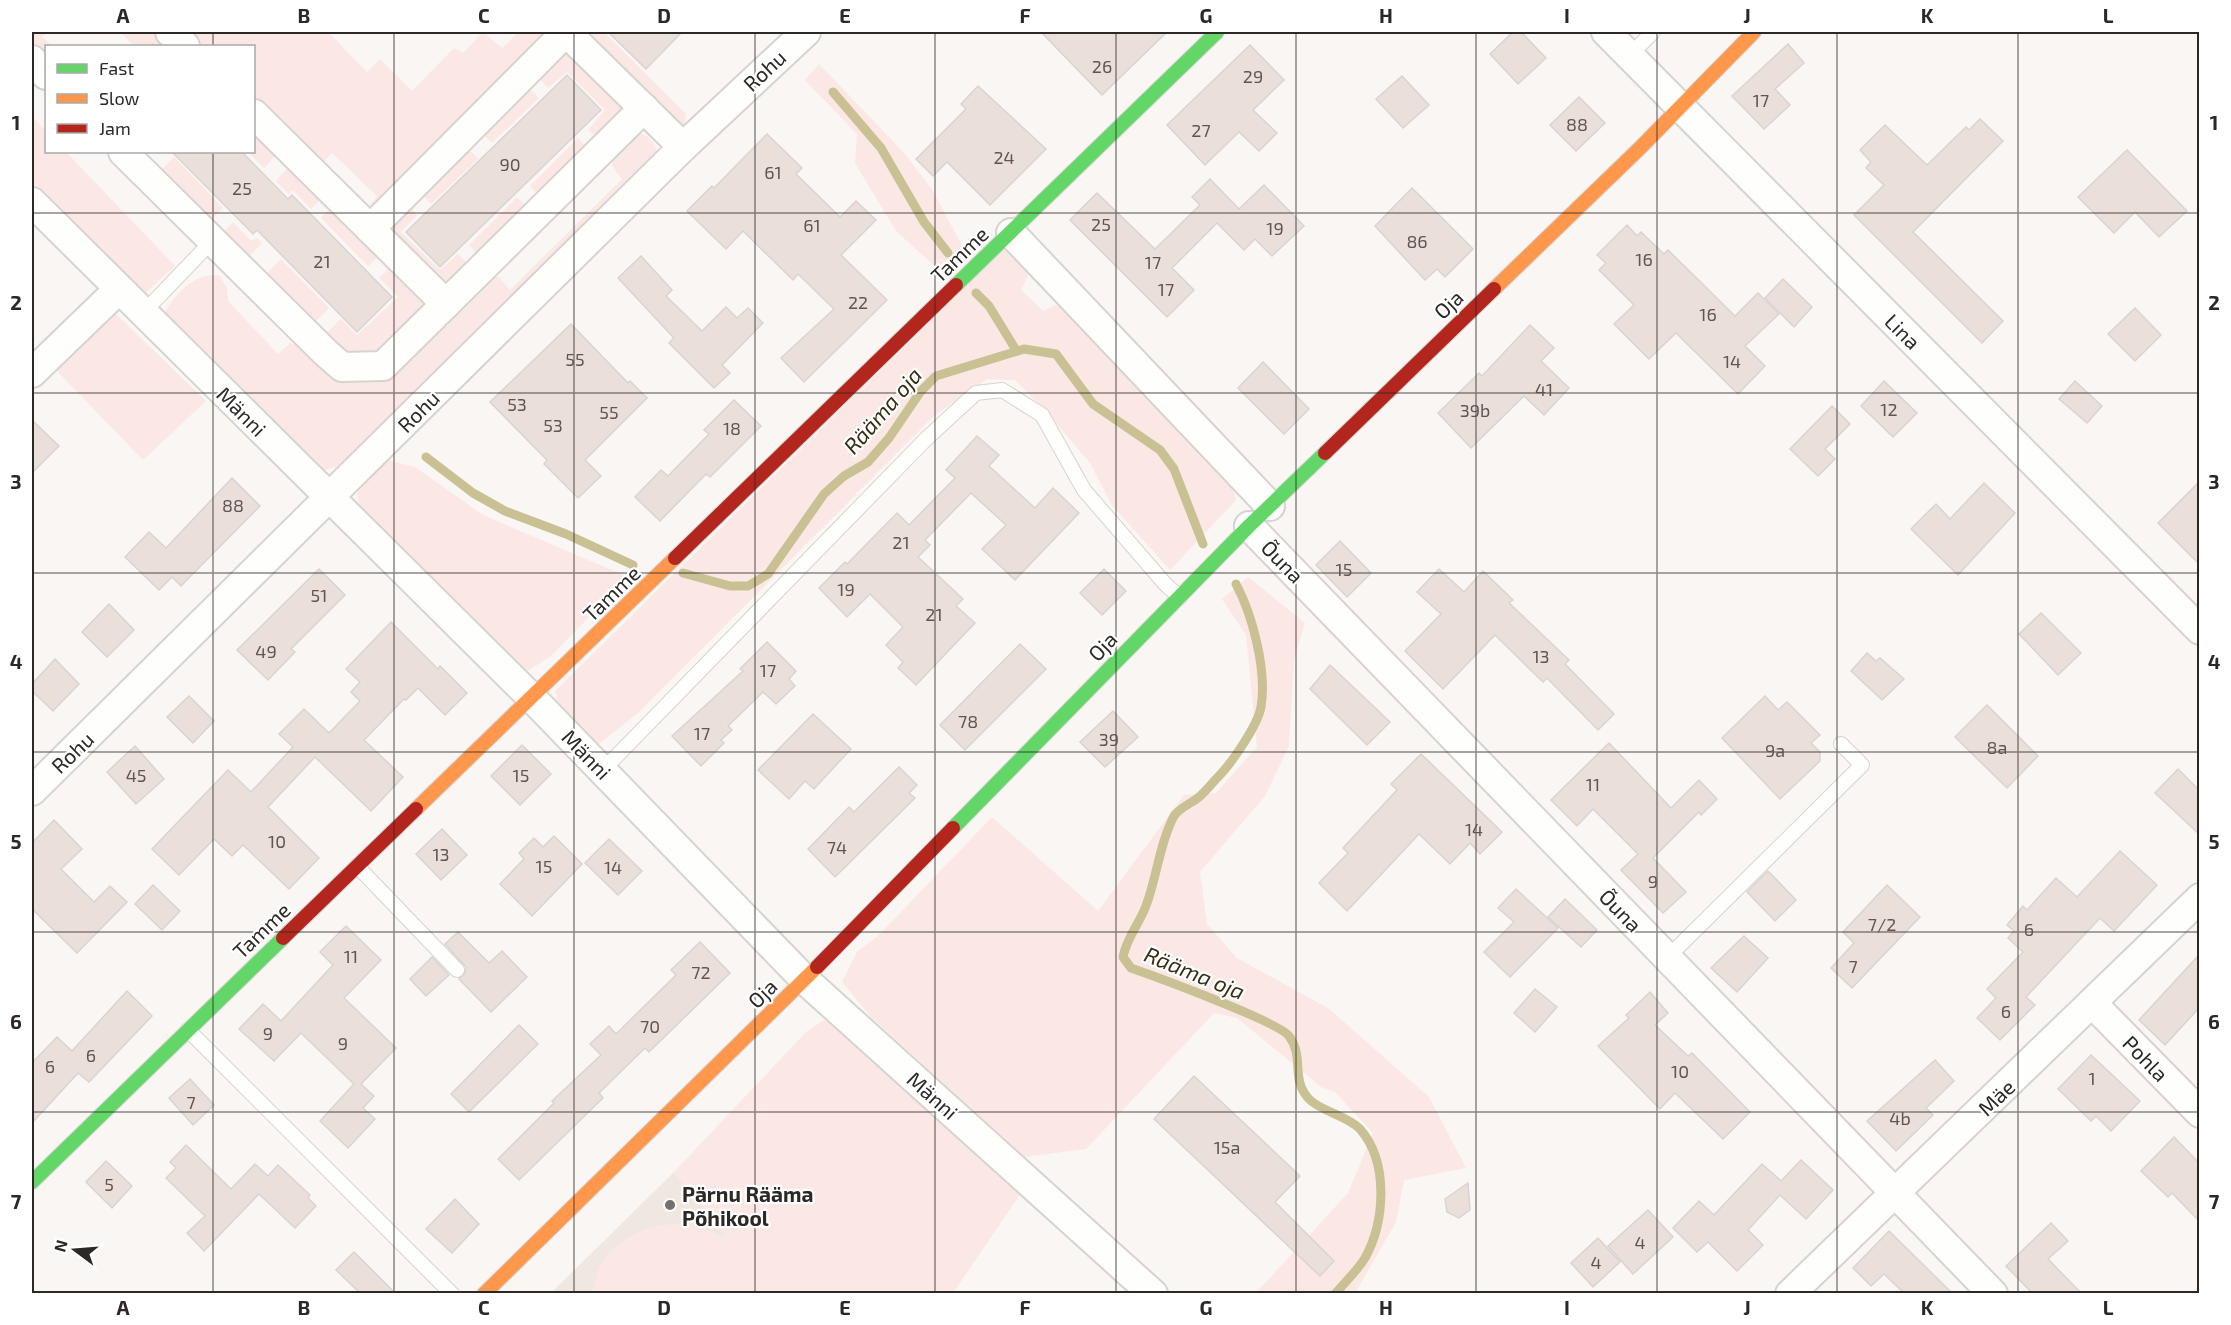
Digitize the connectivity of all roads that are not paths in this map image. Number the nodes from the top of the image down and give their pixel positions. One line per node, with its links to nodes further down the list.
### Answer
1 (170, 32): 8 (street)
2 (566, 32): 13 (street); 18 (street)
3 (806, 32): 15 (street, Rohu)
4 (1217, 32): 19 (street, Tamme)
5 (1606, 32): 9 (street, Lina)
6 (1653, 32): 9 (lane)
7 (1754, 32): 12 (street, Oja)
8 (184, 45)
9 (1630, 55): 12 (street, Lina)
10 (32, 60): 11 (street)
11 (45, 74)
12 (1681, 106): 26 (street, Oja); 29 (street, Lina)
13 (644, 108): 15 (street); 22 (street)
14 (255, 115): 18 (street)
15 (683, 147): 25 (street, Rohu)
16 (124, 153): 20 (street)
17 (32, 202): 21 (street, Männi)
18 (370, 229): 22 (street)
19 (1011, 233): 26 (street, Õuna); 30 (street, Tamme)
20 (213, 240): 22 (street); 23 (lane)
21 (118, 289): 23 (street, Männi); 24 (street)
22 (446, 304)
23 (143, 313): 25 (street, Männi)
24 (32, 373)
25 (330, 498): 30 (street, Männi); 33 (street, Rohu)
26 (1270, 506): 27 (street, Oja)
27 (1249, 526): 28 (street, Oja); 36 (street, Õuna)
28 (1180, 597): 32 (lane); 38 (street, Oja)
29 (2199, 630)
30 (532, 698): 32 (street, Männi); 34 (street, Tamme)
31 (1841, 744): 36 (lane)
32 (603, 770): 38 (street, Männi)
33 (32, 791)
34 (357, 866): 37 (lane); 40 (street, Tamme)
35 (2199, 898): 39 (street, Mäe)
36 (1668, 958): 43 (street, Õuna)
37 (457, 970)
38 (805, 980): 45 (street, Oja); 46 (street, Männi)
39 (2092, 1003): 41 (street, Pohla); 43 (street, Mäe)
40 (188, 1030): 42 (street, Tamme); 44 (lane)
41 (2199, 1113)
42 (32, 1182)
43 (1895, 1194): 47 (street, Mäe); 48 (street, Õuna)
44 (452, 1293)
45 (484, 1293)
46 (1154, 1293)
47 (1790, 1293)
48 (1993, 1293)

